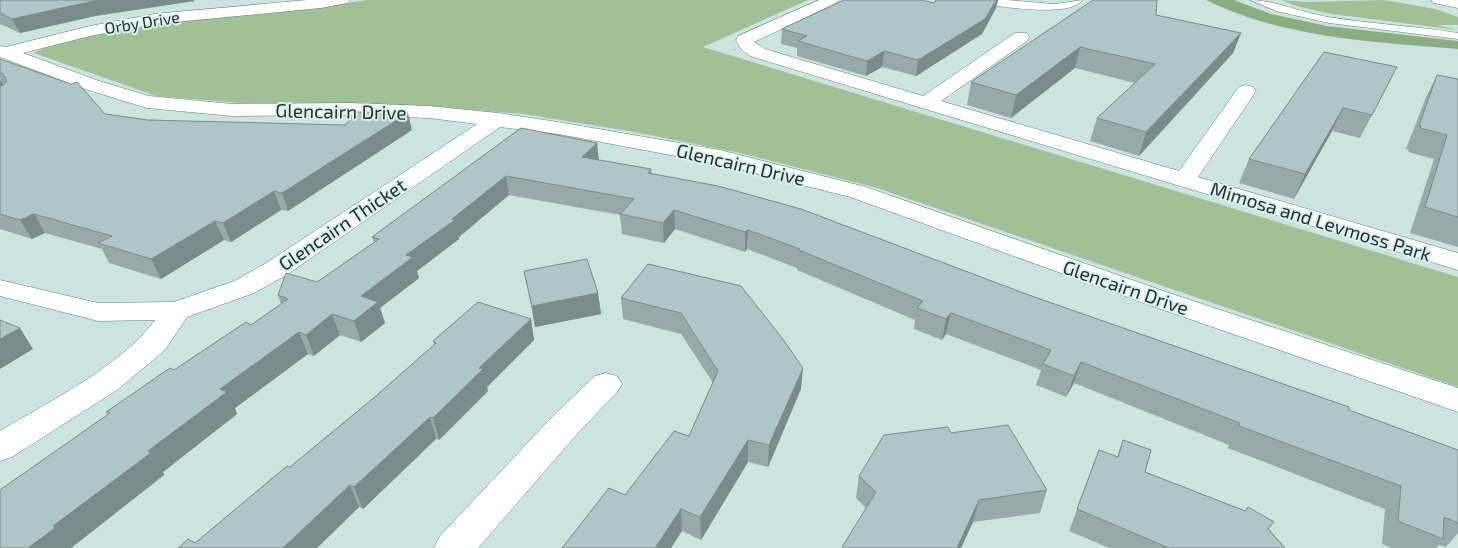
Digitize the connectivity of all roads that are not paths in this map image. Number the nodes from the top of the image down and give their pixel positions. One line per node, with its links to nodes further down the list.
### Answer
1 (342, 0): 11 (main road, Orby Drive)
2 (831, 0): 13 (main road, Mimosa and Levmoss Park)
3 (973, 0): 7 (lane)
4 (1078, 0): 7 (lane)
5 (1254, 0): 9 (lane)
6 (1439, 0): 8 (main road)
7 (1014, 2)
8 (1458, 3)
9 (1458, 36)
10 (1021, 37): 13 (main road)
11 (3, 52): 14 (main road, Glencairn Drive)
12 (1246, 91): 15 (main road, Mimosa and Levmoss Park)
13 (925, 103): 15 (main road, Mimosa and Levmoss Park)
14 (498, 119): 18 (main road, Glencairn Thicket); 20 (main road, Glencairn Drive)
15 (1184, 180): 16 (main road, Mimosa and Levmoss Park)
16 (1458, 262)
17 (0, 288): 18 (main road, Glencairn Thicket)
18 (177, 311): 21 (main road)
19 (606, 384): 22 (main road)
20 (1458, 400)
21 (0, 448)
22 (454, 548)

